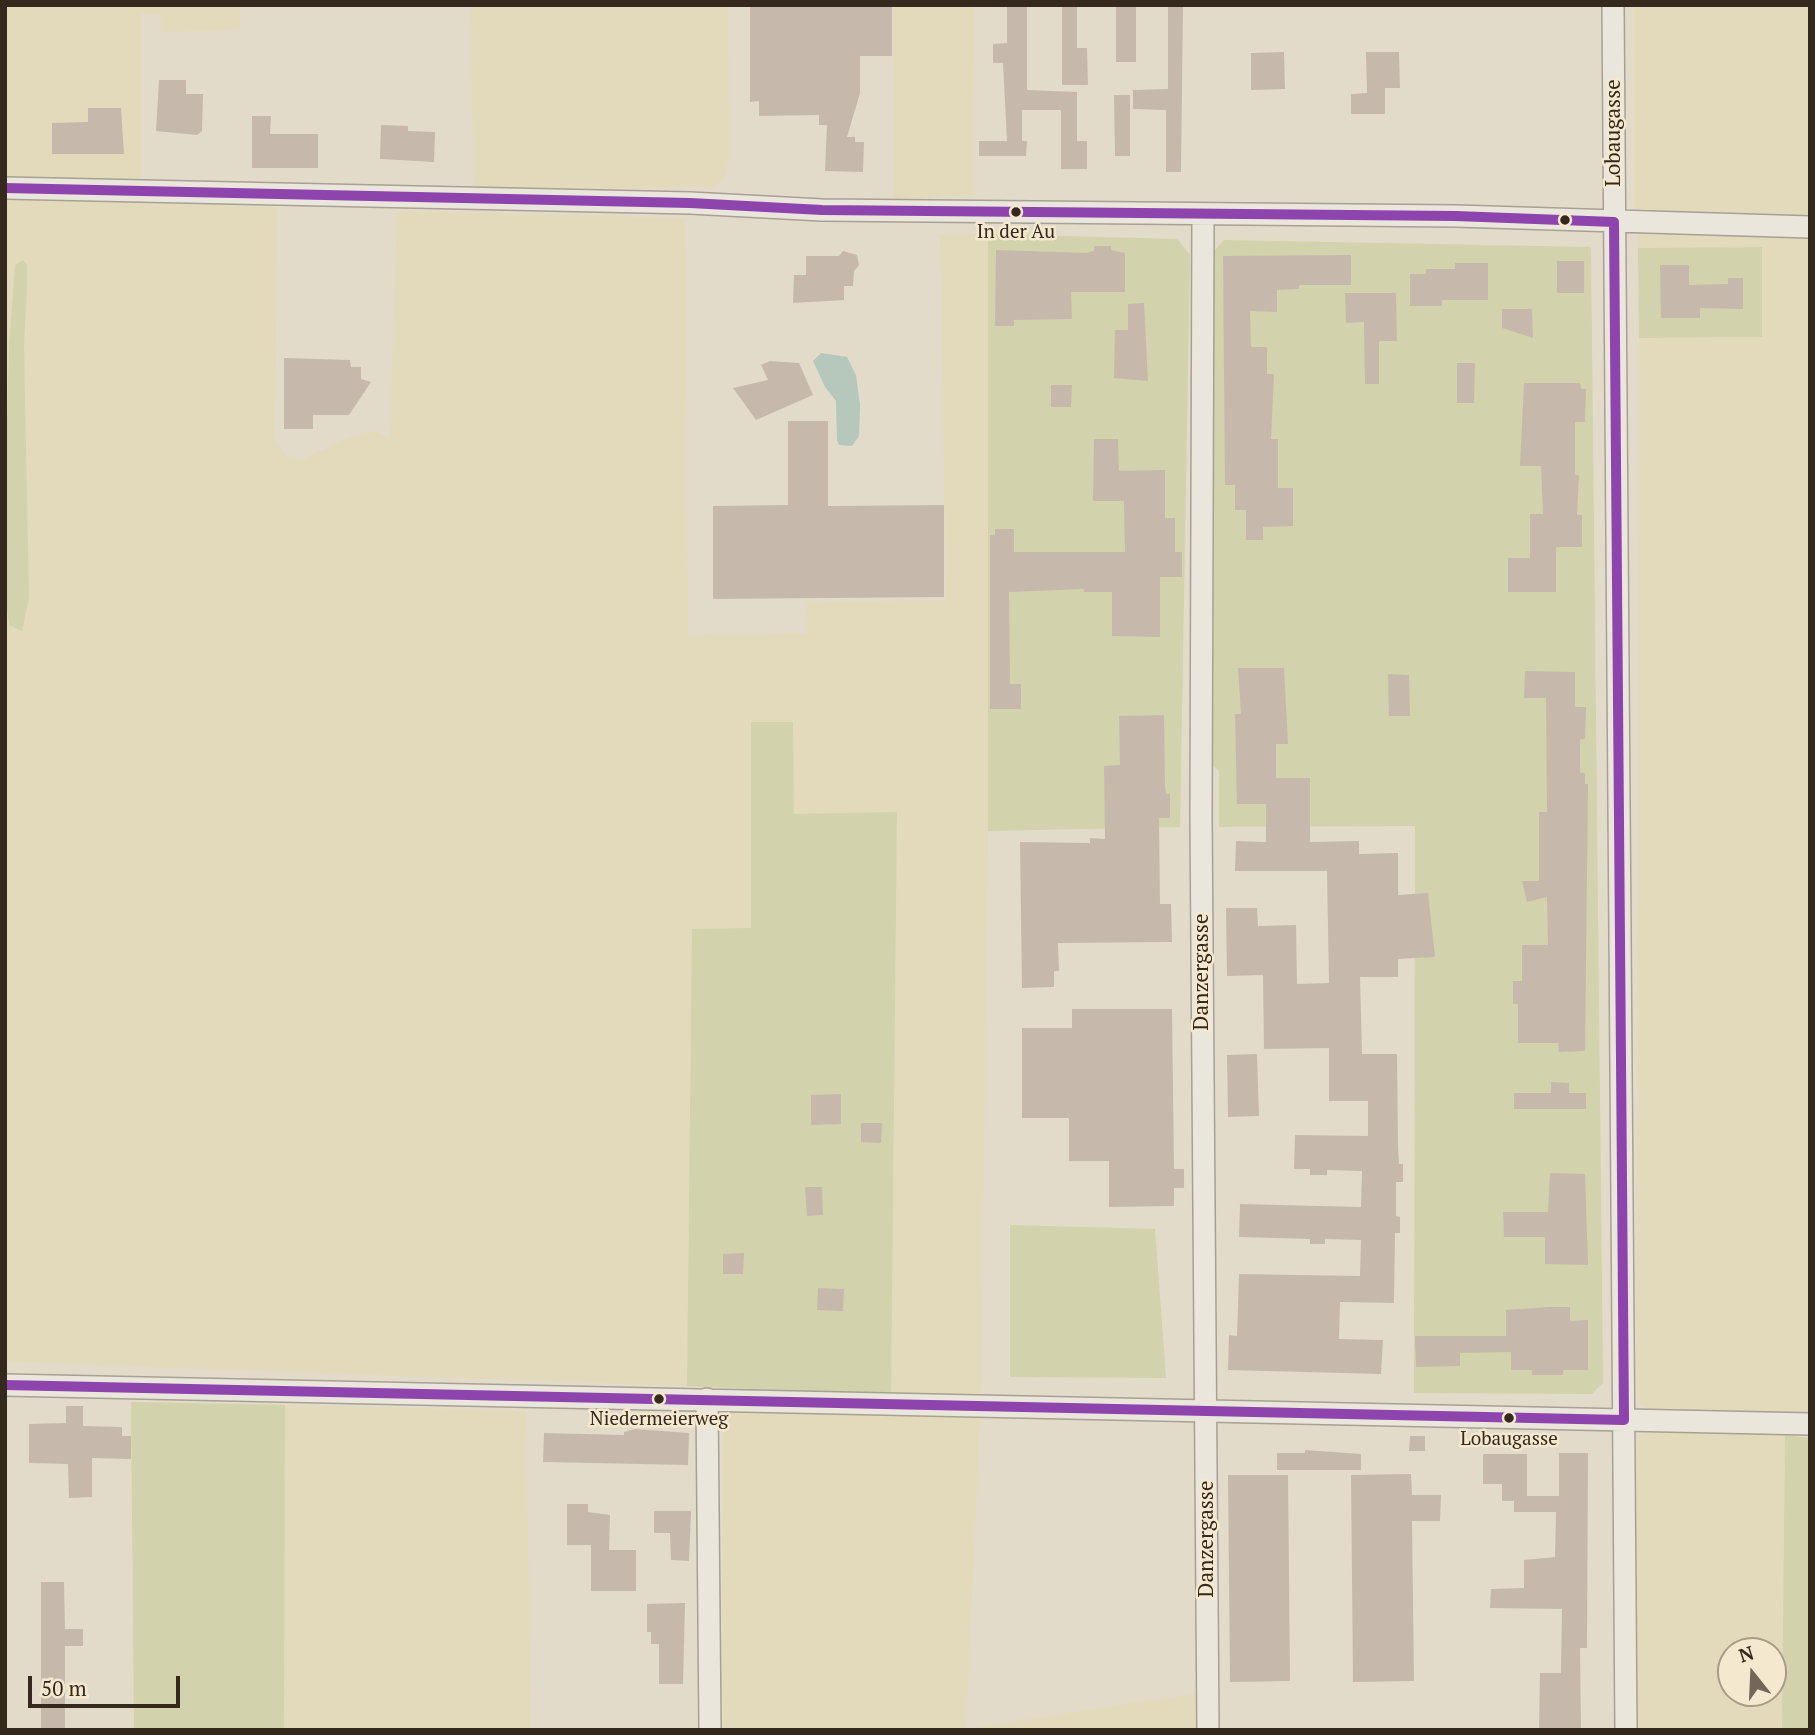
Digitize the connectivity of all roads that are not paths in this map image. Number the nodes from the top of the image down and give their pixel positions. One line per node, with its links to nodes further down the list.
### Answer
1 (1613, 5): 4 (street, Lobaugasse)
2 (5, 188): 3 (street)
3 (1203, 214): 4 (street); 8 (street, Danzergasse)
4 (1614, 222): 5 (street); 9 (street, Lobaugasse)
5 (1810, 227)
6 (5, 1385): 7 (street)
7 (707, 1399): 8 (street); 11 (street)
8 (1206, 1411): 9 (street); 12 (street, Danzergasse)
9 (1624, 1420): 10 (street); 13 (street, Lobaugasse)
10 (1810, 1424)
11 (710, 1730)
12 (1208, 1730)
13 (1626, 1730)

